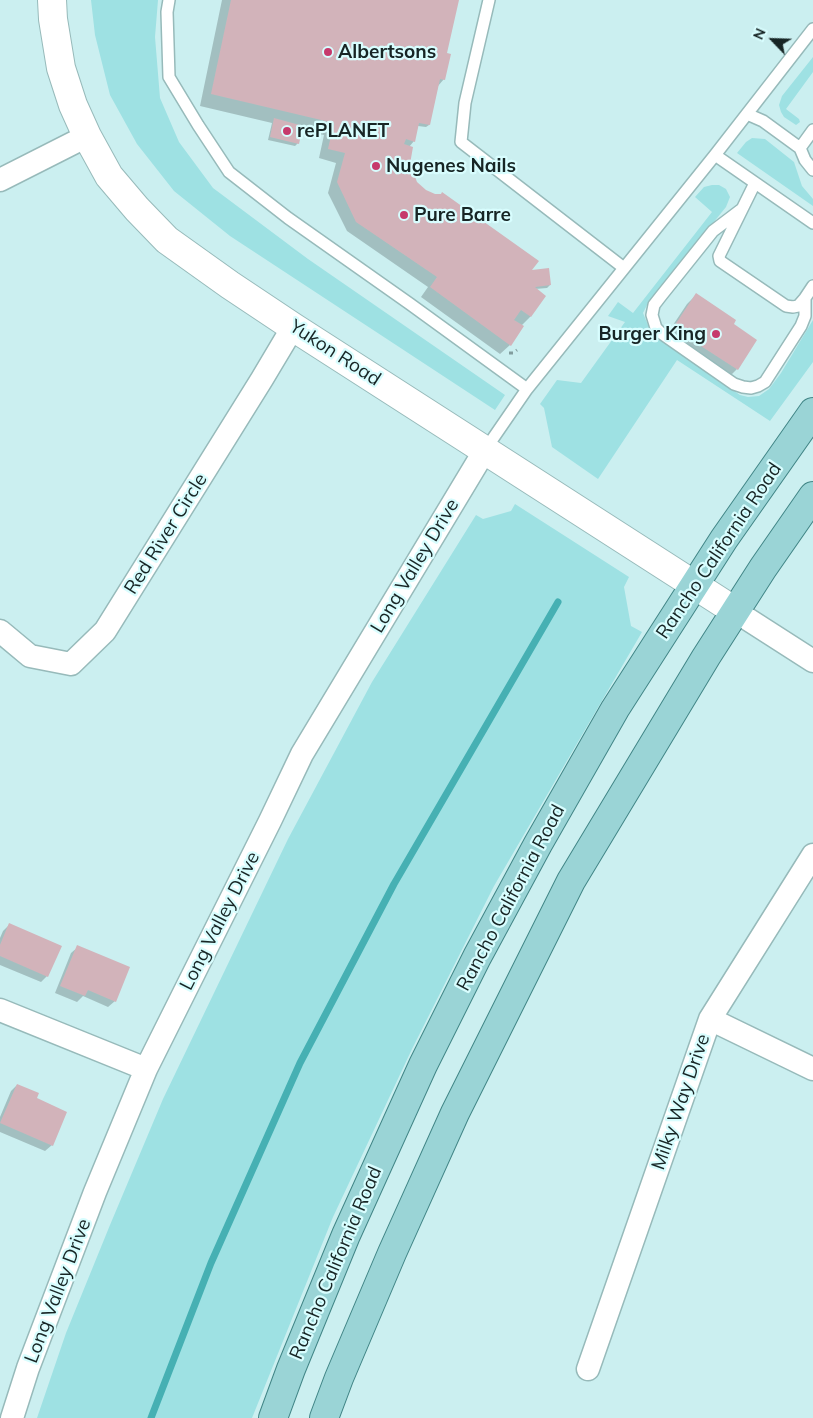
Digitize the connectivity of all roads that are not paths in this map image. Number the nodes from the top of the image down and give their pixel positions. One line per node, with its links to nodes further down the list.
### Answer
1 (52, 0): 7 (street, Yukon Road)
2 (169, 0): 19 (lane)
3 (489, 0): 15 (lane)
4 (813, 29): 5 (lane)
5 (747, 114): 8 (lane); 9 (lane)
6 (813, 130): 8 (lane)
7 (86, 136): 11 (street); 18 (street, Yukon Road)
8 (800, 148): 10 (lane)
9 (715, 155): 12 (lane); 15 (lane)
10 (813, 170)
11 (0, 180)
12 (755, 183): 13 (lane); 14 (lane)
13 (742, 209): 17 (lane); 17 (lane)
14 (813, 223)
15 (624, 268): 19 (lane)
16 (813, 286): 17 (lane)
17 (806, 298)
18 (293, 326): 21 (street, Yukon Road); 25 (street, Red River Circle)
19 (527, 389): 21 (lane)
20 (813, 412): 23 (main road, Rancho California Road)
21 (485, 450): 23 (street, Yukon Road); 30 (street, Long Valley Drive)
22 (813, 496): 24 (main road)
23 (694, 585): 24 (street, Yukon Road); 34 (main road, Rancho California Road)
24 (735, 611): 26 (street); 35 (main road)
25 (0, 631)
26 (813, 662)
27 (813, 855): 29 (street, Milky Way Drive)
28 (0, 1010): 30 (street)
29 (710, 1019): 31 (street); 32 (street, Milky Way Drive)
30 (146, 1069): 33 (street, Long Valley Drive)
31 (813, 1069)
32 (588, 1369)
33 (12, 1418)
34 (273, 1418)
35 (324, 1418)

